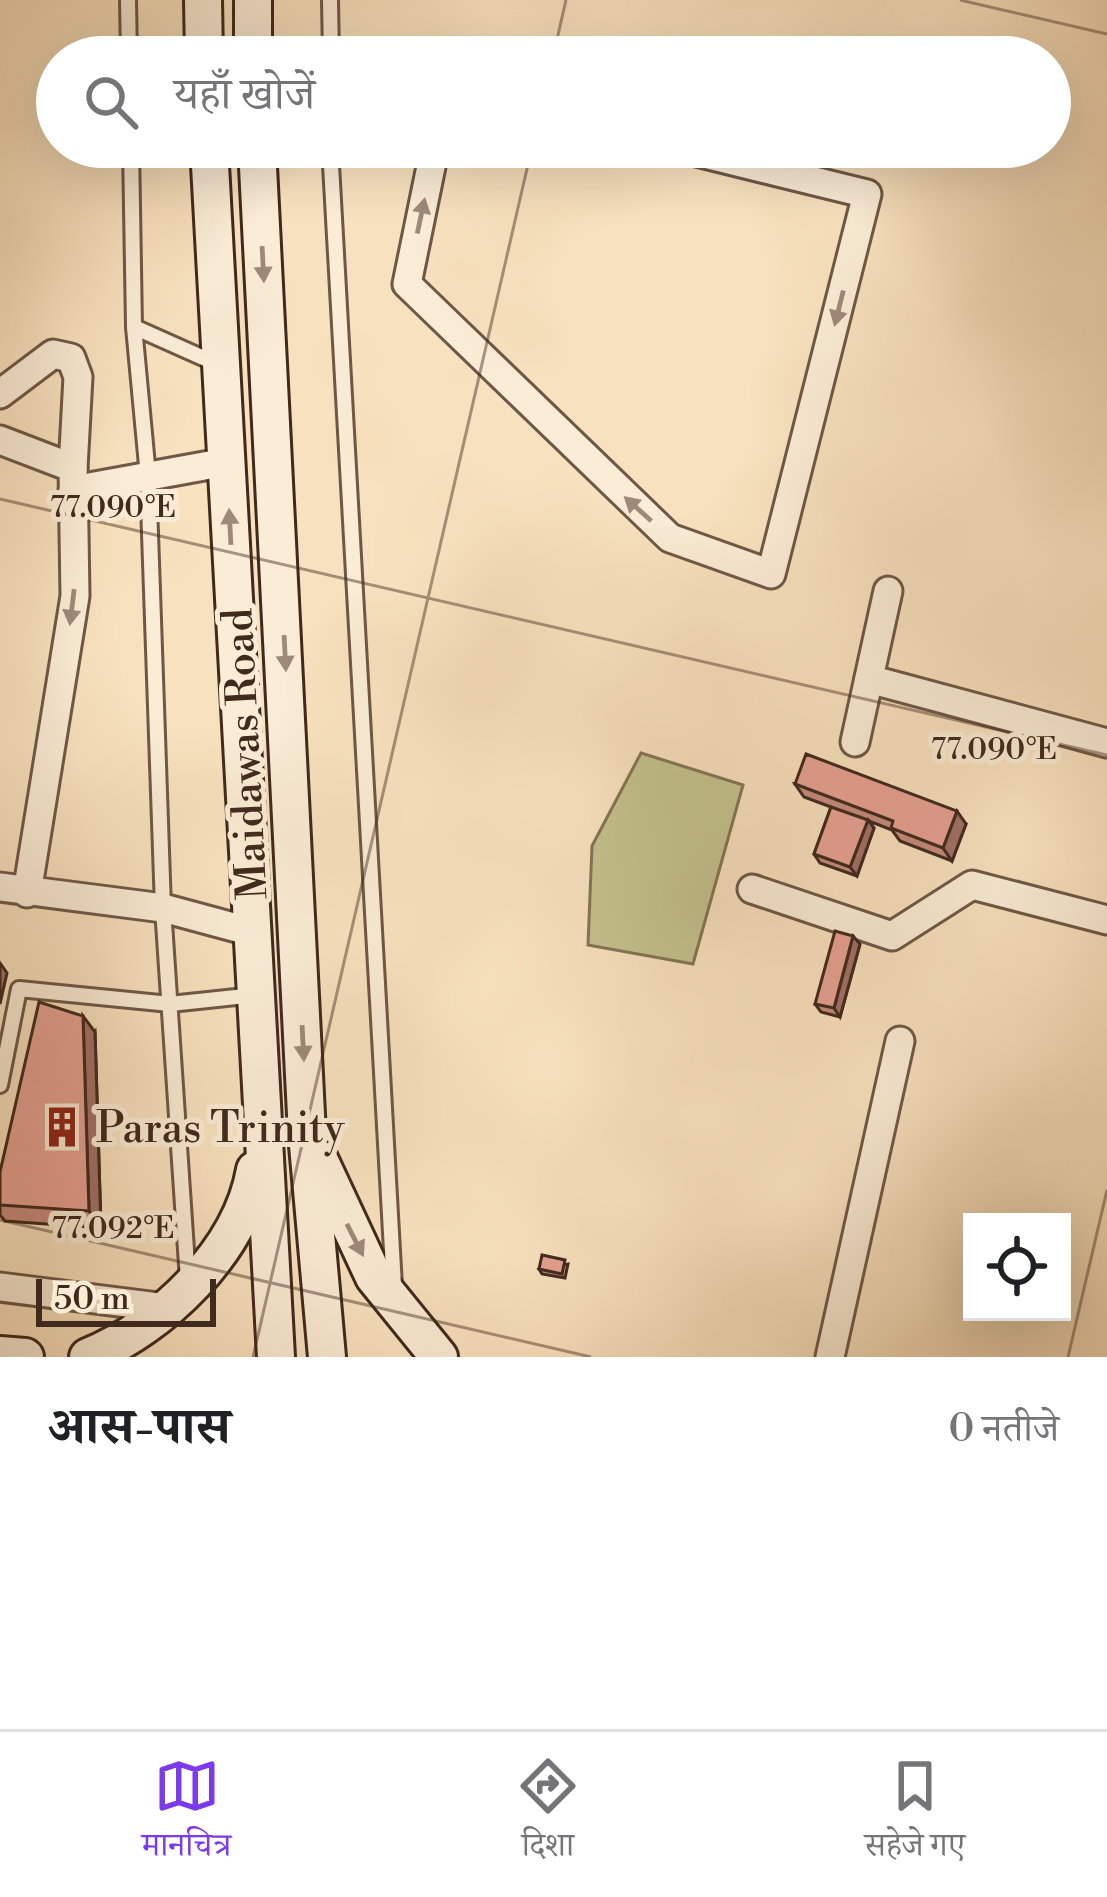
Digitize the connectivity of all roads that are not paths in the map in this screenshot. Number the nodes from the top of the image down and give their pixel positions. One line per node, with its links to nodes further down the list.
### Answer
1 (128, 0): 5 (lane)
2 (203, 0): 6 (street)
3 (253, 0): 7 (street)
4 (330, 0): 8 (lane)
5 (129, 36)
6 (204, 36)
7 (253, 36)
8 (331, 36)
9 (131, 168): 15 (lane)
10 (210, 168): 16 (street, Maidawas Road)
11 (258, 168): 36 (street, Maidawas Road, one-way to 36)
12 (331, 168): 39 (lane)
13 (431, 168): 14 (street, one-way to 13)
14 (761, 168)
15 (134, 327): 16 (lane); 20 (lane)
16 (221, 366): 19 (street, Maidawas Road)
17 (0, 394): 21 (street)
18 (0, 440): 21 (street)
19 (226, 462): 20 (street); 30 (street, Maidawas Road, one-way to 19)
20 (148, 476): 21 (street); 28 (lane)
21 (73, 479): 27 (street, one-way to 27)
22 (888, 591): 23 (street)
23 (869, 679): 24 (street); 25 (street)
24 (855, 742)
25 (1107, 743)
26 (752, 889): 29 (street)
27 (14, 890): 28 (street)
28 (163, 908): 30 (street); 32 (lane)
29 (1107, 920)
30 (252, 932): 31 (street, Maidawas Road)
31 (255, 995): 32 (lane); 35 (street, Maidawas Road)
32 (170, 1004): 34 (lane); 38 (lane)
33 (900, 1041): 46 (street)
34 (0, 1085)
35 (262, 1130): 38 (street); 43 (street, Maidawas Road)
36 (308, 1133): 39 (street, one-way to 39); 44 (street, Maidawas Road)
37 (0, 1287): 38 (street)
38 (177, 1298): 42 (street)
39 (396, 1306): 45 (street)
40 (0, 1355): 41 (street)
41 (25, 1357)
42 (88, 1357)
43 (276, 1357)
44 (327, 1357)
45 (439, 1357)
46 (830, 1357)

